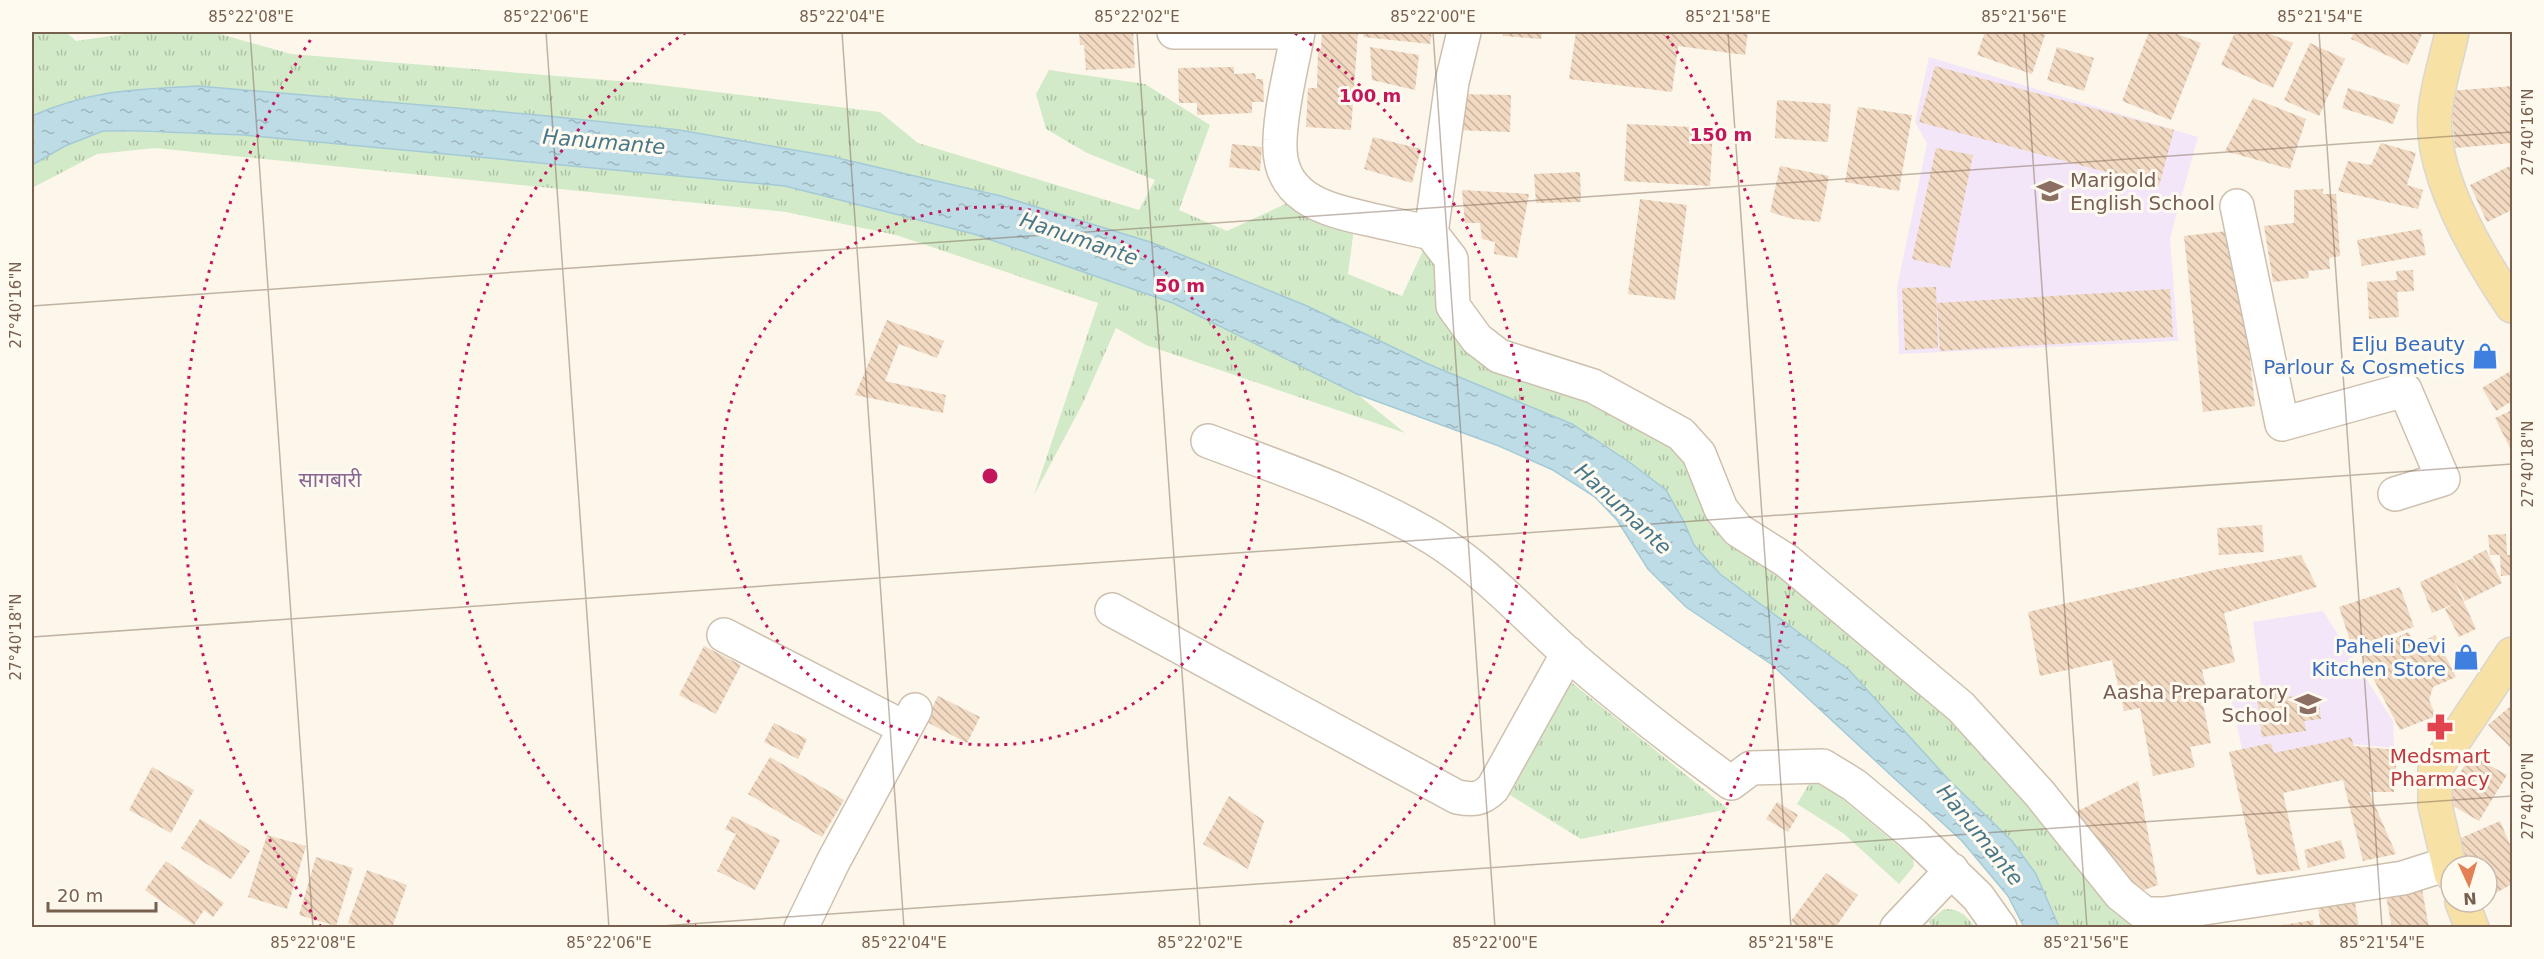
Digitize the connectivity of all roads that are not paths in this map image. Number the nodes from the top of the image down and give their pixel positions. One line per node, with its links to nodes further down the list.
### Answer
1 (1174, 32): 2 (street)
2 (1298, 32): 6 (street)
3 (1464, 32): 6 (street)
4 (2452, 32): 7 (main road)
5 (2237, 206): 9 (street)
6 (1431, 233): 16 (street)
7 (2512, 306)
8 (1209, 441): 12 (street)
9 (2395, 494)
10 (1112, 610): 12 (street)
11 (724, 635): 17 (street)
12 (1568, 653): 15 (street)
13 (2512, 654): 14 (main road)
14 (2446, 854)
15 (1952, 870): 18 (street); 19 (street)
16 (2439, 871)
17 (801, 927)
18 (1898, 927)
19 (2000, 927)

